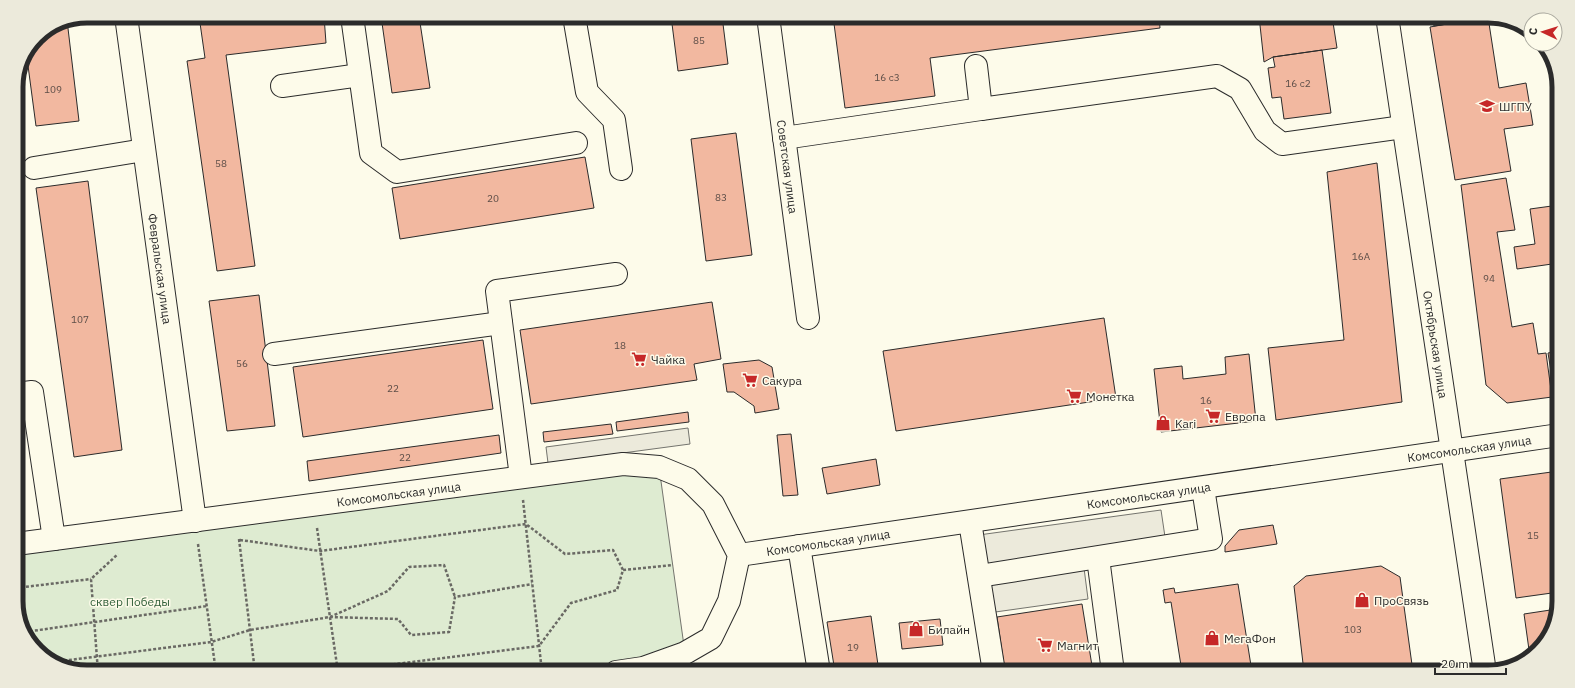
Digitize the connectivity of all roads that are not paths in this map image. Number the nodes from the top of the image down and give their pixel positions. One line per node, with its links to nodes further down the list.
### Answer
1 (127, 23): 13 (main road, Февральская улица)
2 (353, 23): 7 (main road)
3 (575, 23): 15 (main road)
4 (769, 23): 11 (main road, Советская улица)
5 (1388, 23): 10 (main road, Октябрьская улица)
6 (976, 66): 9 (main road)
7 (360, 74): 8 (main road); 12 (main road)
8 (282, 86)
9 (981, 109): 10 (main road); 11 (main road)
10 (1403, 127): 22 (main road, Октябрьская улица)
11 (784, 138): 17 (main road, Советская улица)
12 (576, 142)
13 (144, 150): 14 (main road); 25 (main road, Февральская улица)
14 (34, 168)
15 (621, 169)
16 (616, 274): 18 (main road)
17 (808, 318)
18 (501, 323): 19 (main road); 23 (main road)
19 (274, 354)
20 (23, 393): 27 (main road)
21 (1552, 436): 22 (main road, Комсомольская улица)
22 (1452, 452): 24 (main road, Комсомольская улица); 37 (main road, Октябрьская улица)
23 (521, 477): 25 (main road, Комсомольская улица); 30 (main road, Комсомольская улица)
24 (1203, 488): 26 (main road, Комсомольская улица); 31 (main road)
25 (195, 521): 27 (main road, Комсомольская улица)
26 (970, 522): 29 (main road, Комсомольская улица); 32 (main road)
27 (54, 539): 28 (main road, Комсомольская улица)
28 (23, 543)
29 (799, 546): 30 (main road, Комсомольская улица); 34 (main road)
30 (739, 555): 33 (main road)
31 (1098, 558): 32 (main road); 36 (main road)
32 (979, 576): 35 (main road)
33 (652, 665)
34 (818, 665)
35 (993, 665)
36 (1112, 665)
37 (1483, 665)

